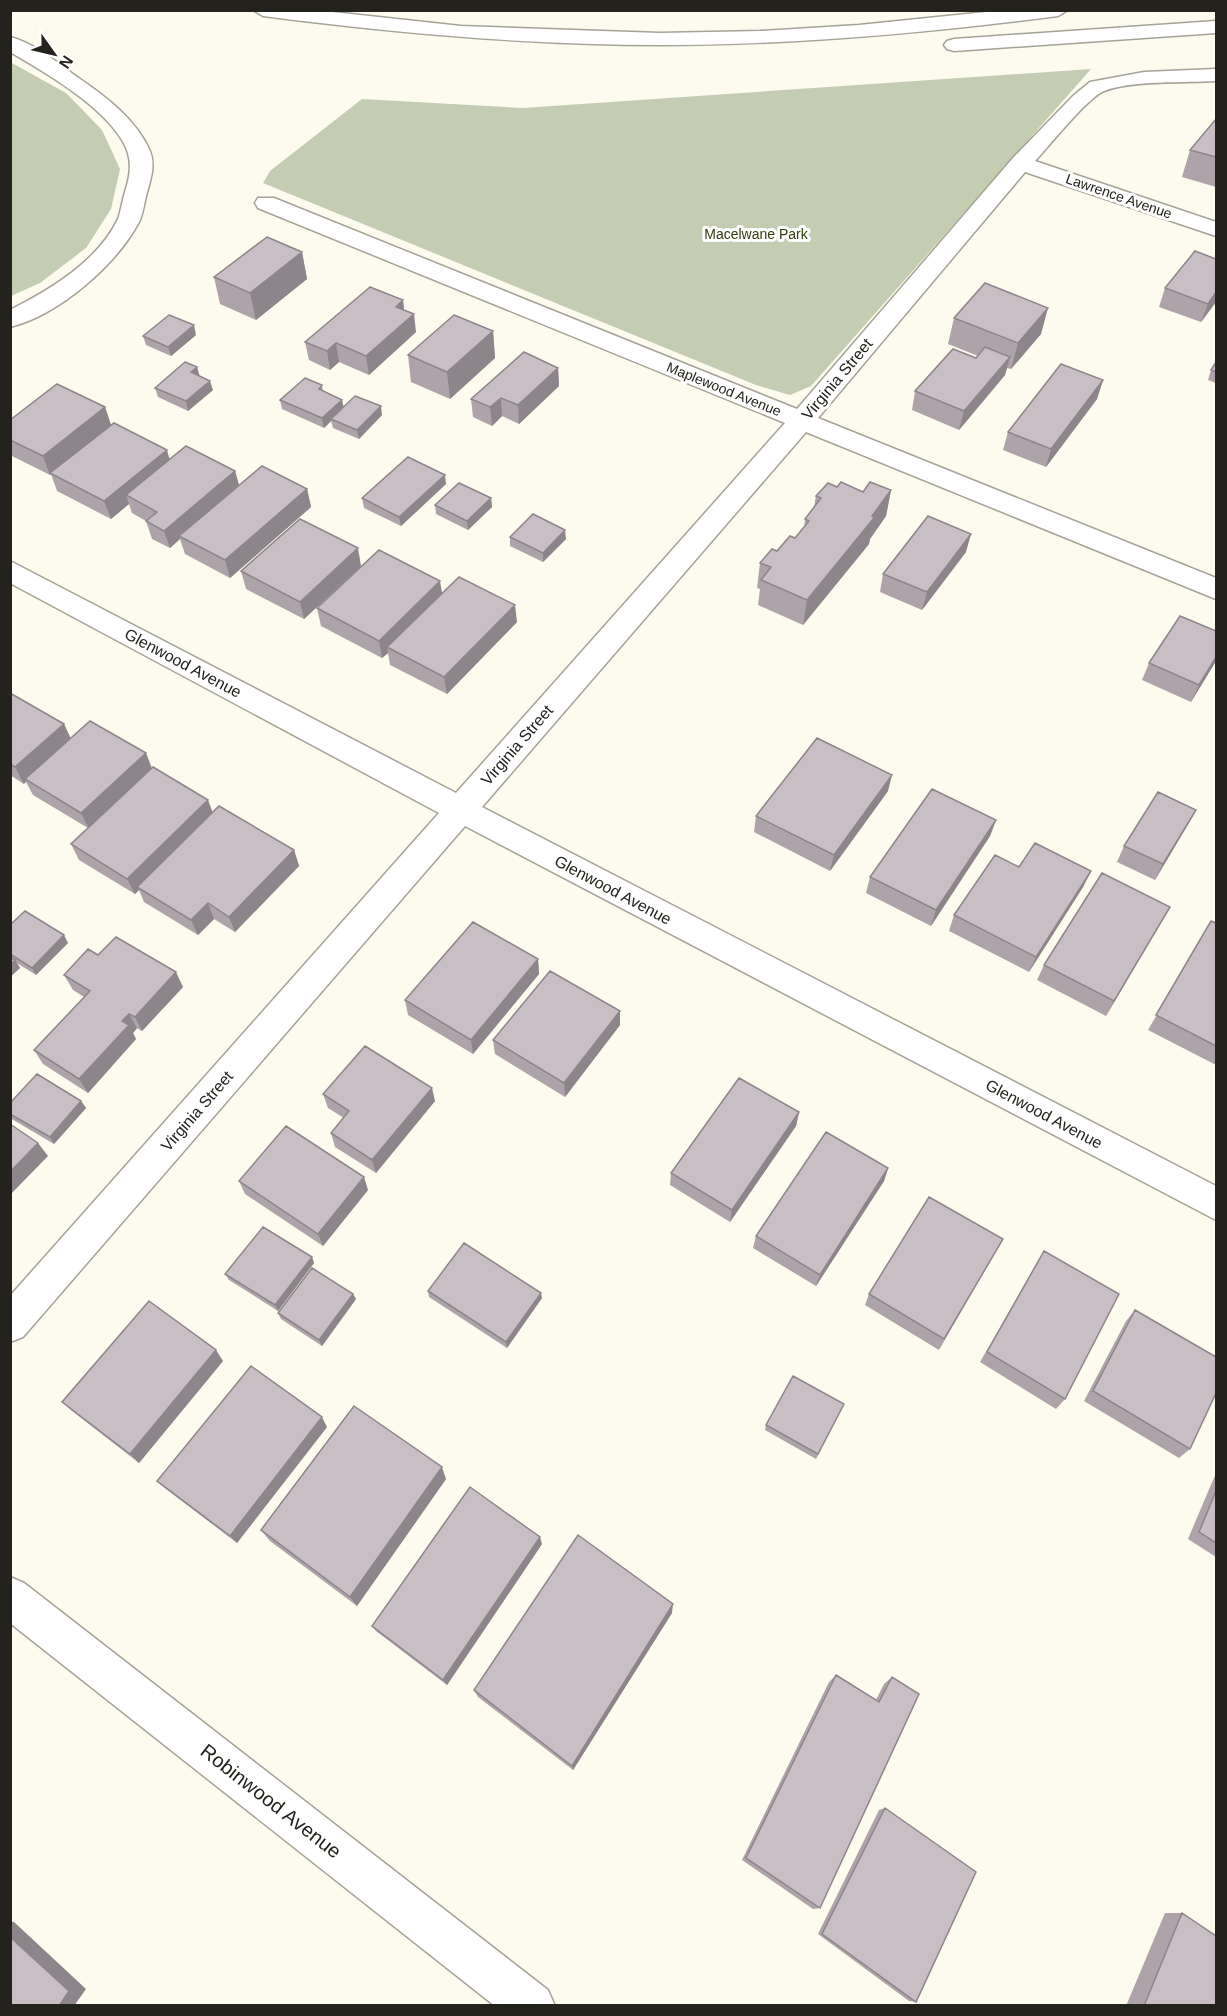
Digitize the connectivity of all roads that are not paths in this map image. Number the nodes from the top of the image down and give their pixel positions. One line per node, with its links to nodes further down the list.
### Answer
1 (263, 10): 4 (main road)
2 (1058, 10): 4 (main road)
3 (1216, 27): 6 (main road)
4 (461, 31): 7 (main road)
5 (10, 43): 12 (main road)
6 (940, 45)
7 (905, 48)
8 (1216, 75): 9 (main road, Virginia Street)
9 (1021, 163): 11 (main road, Lawrence Avenue); 13 (main road, Virginia Street)
10 (266, 203): 13 (main road, Maplewood Avenue)
11 (1216, 229)
12 (10, 320)
13 (801, 421): 15 (main road, Maplewood Avenue); 16 (main road, Virginia Street)
14 (10, 571): 16 (main road, Glenwood Avenue)
15 (1216, 589)
16 (461, 810): 17 (main road, Glenwood Avenue); 18 (main road, Virginia Street)
17 (1216, 1204)
18 (10, 1324)
19 (10, 1597): 20 (main road, Robinwood Avenue)
20 (532, 2006)

